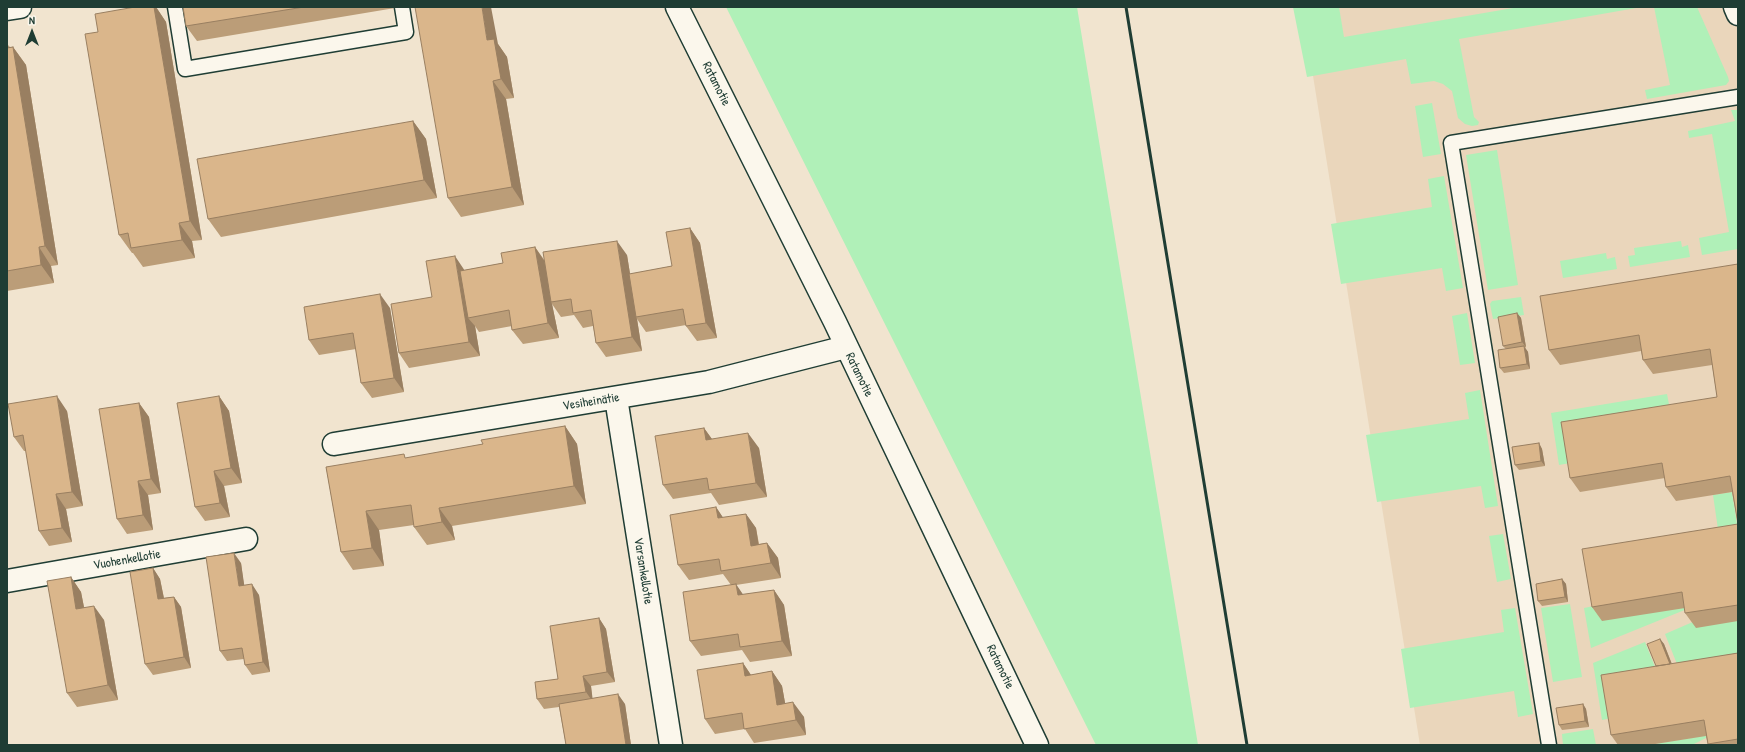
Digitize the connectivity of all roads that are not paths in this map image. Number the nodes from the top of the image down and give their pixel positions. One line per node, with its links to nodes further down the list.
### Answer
1 (20, 7): 6 (street)
2 (175, 7): 3 (lane)
3 (402, 7)
4 (677, 7): 9 (street, Ratamotie)
5 (1735, 7): 7 (street)
6 (7, 9)
7 (1738, 14)
8 (1738, 97): 16 (lane)
9 (846, 347): 10 (street, Vesiheinätie); 15 (street, Ratamotie)
10 (616, 398): 11 (street, Vesiheinätie); 14 (street, Varsankellotie)
11 (334, 444)
12 (246, 539): 13 (street, Vuohenkellotie)
13 (7, 581)
14 (671, 745)
15 (1037, 745)
16 (1549, 745)

